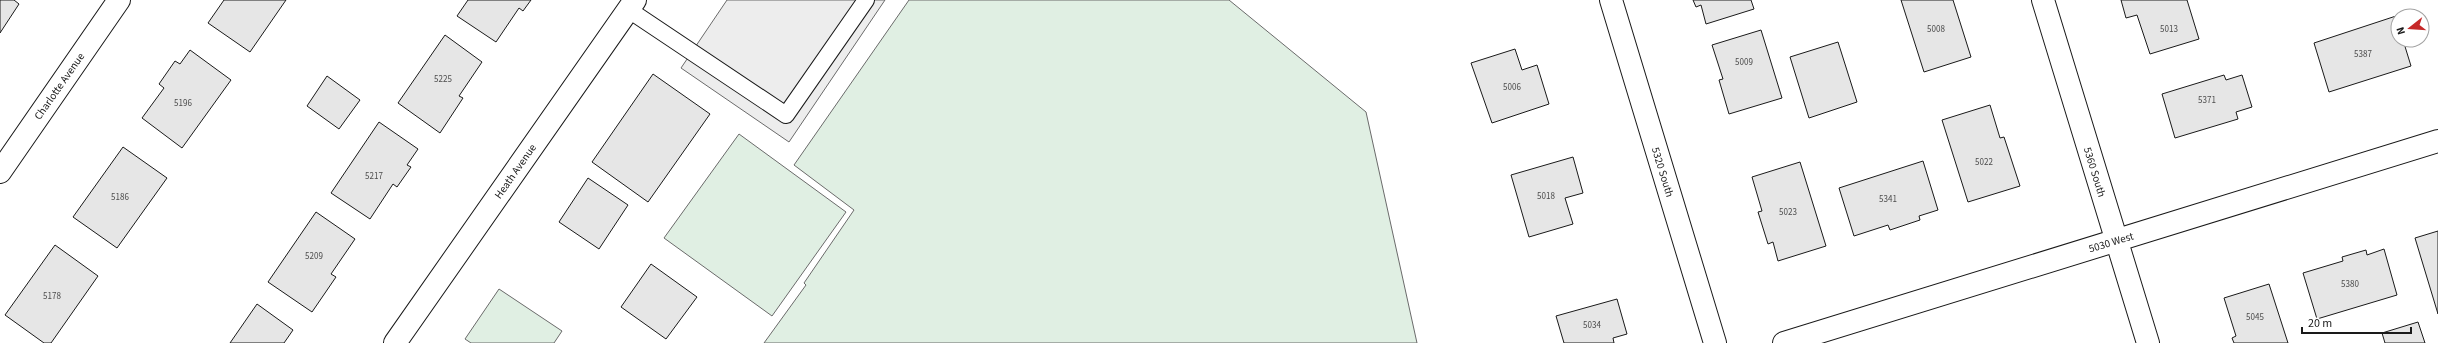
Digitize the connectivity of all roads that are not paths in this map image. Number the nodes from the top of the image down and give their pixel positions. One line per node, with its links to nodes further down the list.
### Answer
1 (119, 0): 7 (street, Charlotte Avenue)
2 (866, 0): 5 (lane)
3 (1611, 0): 10 (street, 5320 South)
4 (2043, 0): 8 (street, 5360 South)
5 (632, 5): 9 (street, Heath Avenue)
6 (2438, 141): 8 (street, 5030 West)
7 (0, 172)
8 (2116, 240): 11 (street, 5030 West); 12 (street, 5360 South)
9 (395, 343)
10 (1715, 343)
11 (1784, 343)
12 (2148, 343)

